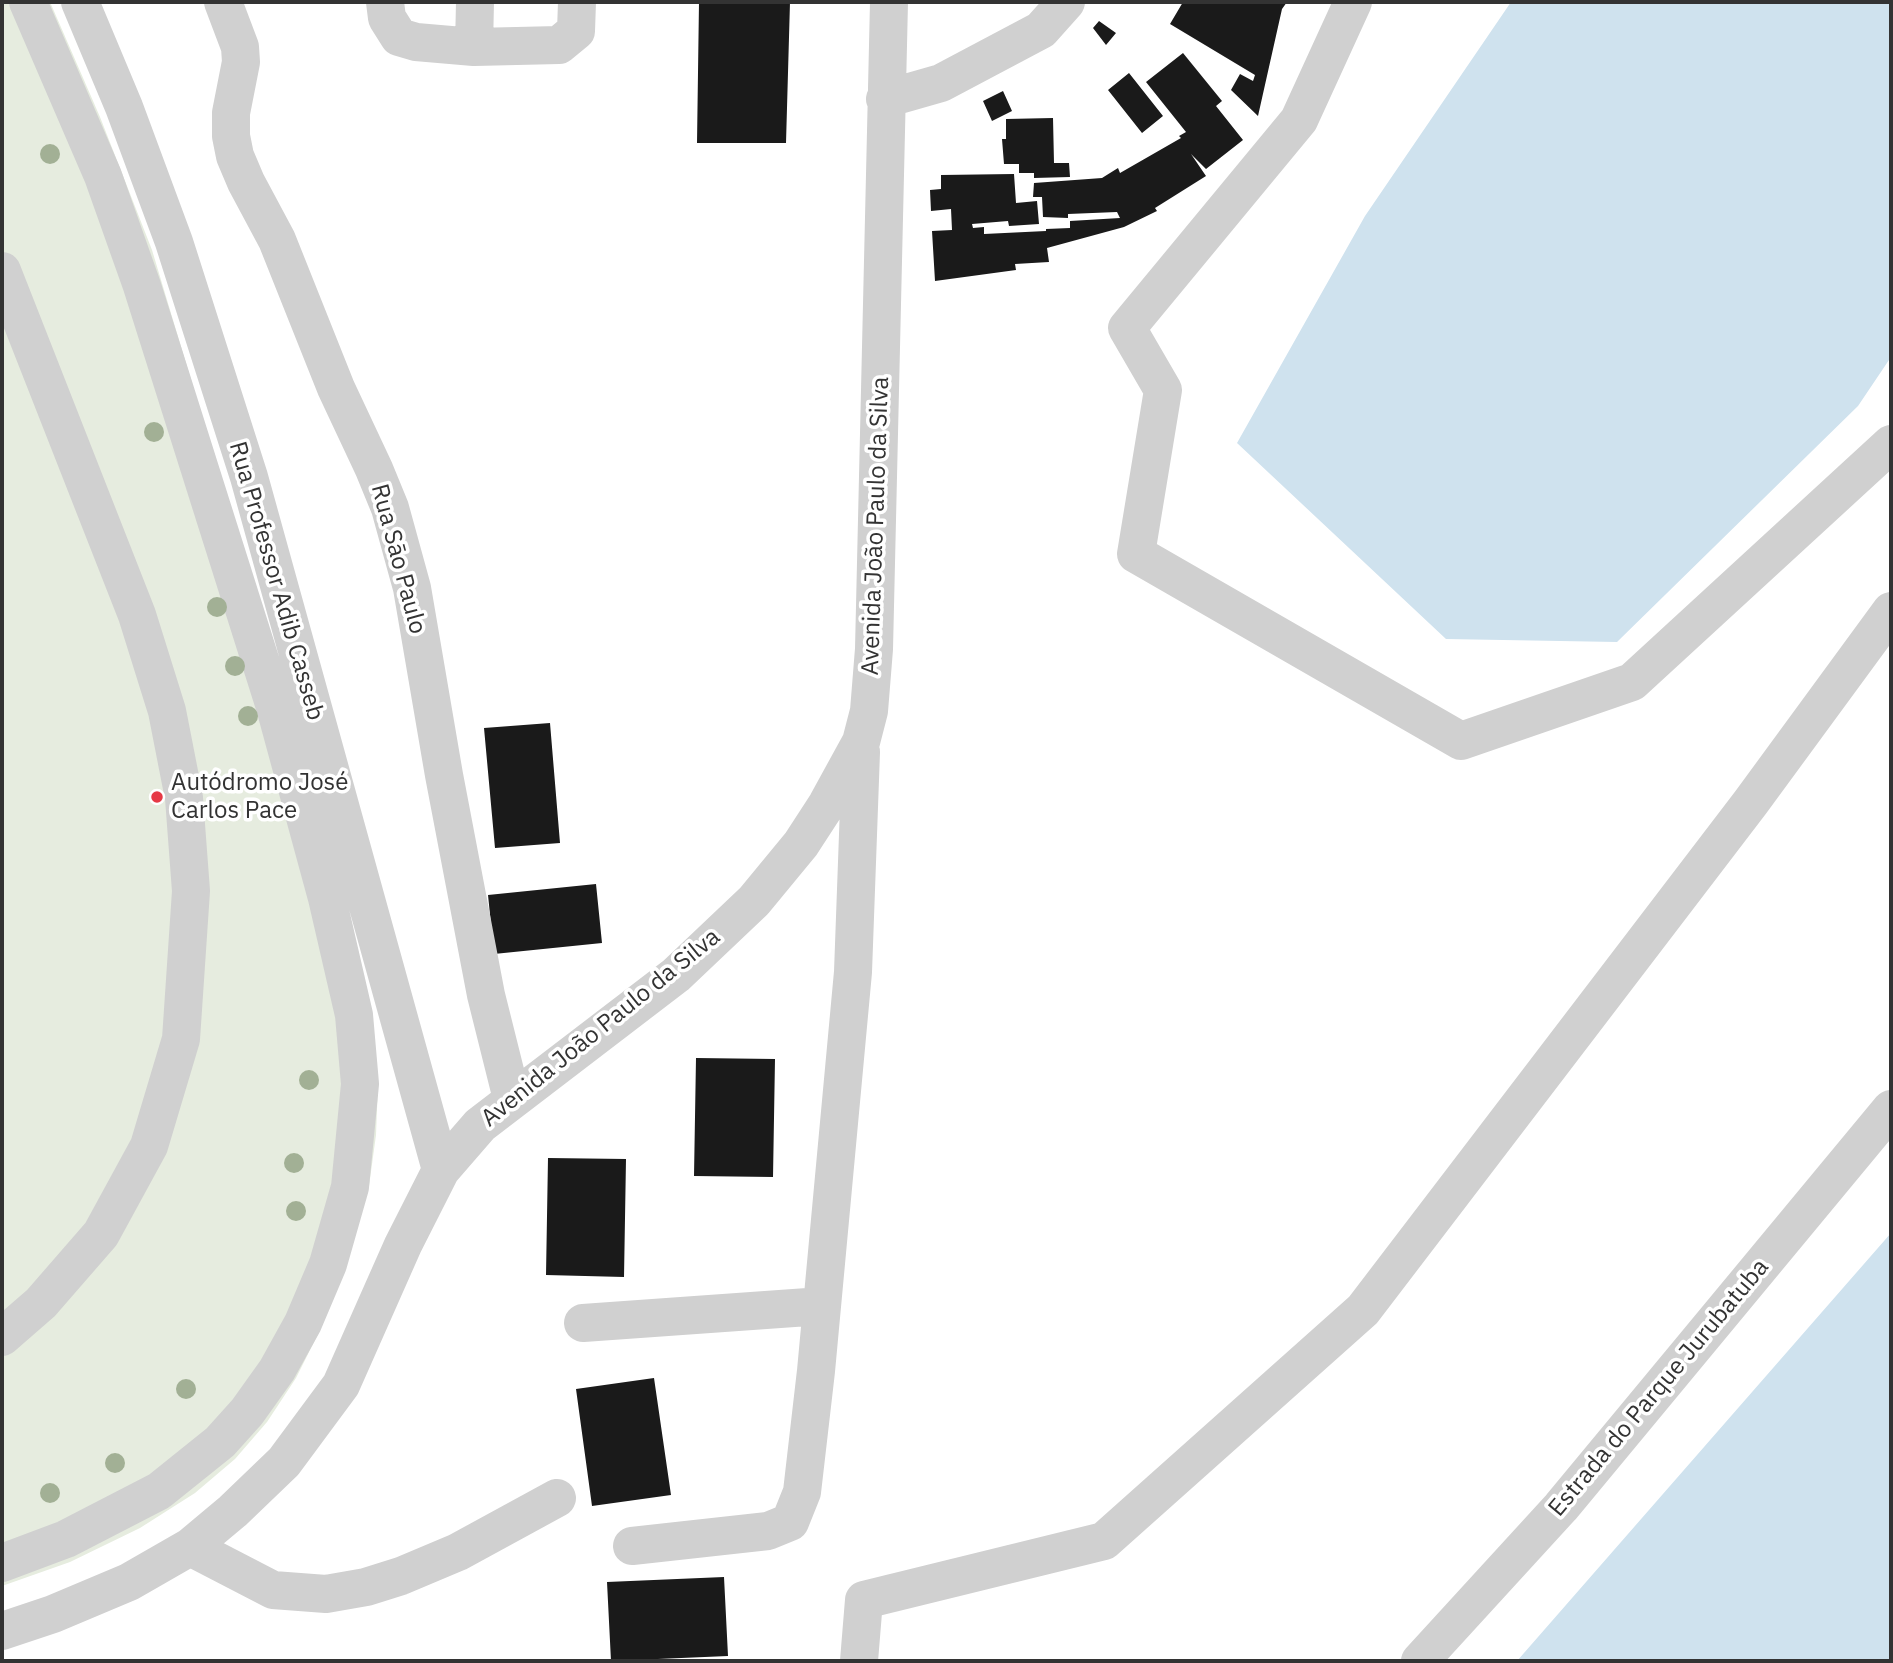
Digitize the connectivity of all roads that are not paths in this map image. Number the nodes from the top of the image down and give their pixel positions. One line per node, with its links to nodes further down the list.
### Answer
1 (28, 2): 25 (street)
2 (80, 2): 18 (street, Rua Professor Adib Casseb)
3 (223, 2): 16 (street, Rua Sāo Paulo)
4 (386, 2): 10 (street)
5 (475, 2): 10 (street)
6 (577, 2): 10 (street)
7 (888, 2): 11 (street, Avenida João Paulo da Silva)
8 (1066, 2): 11 (street)
9 (1353, 2): 13 (street)
10 (474, 47)
11 (885, 99): 15 (street, Avenida João Paulo da Silva)
12 (2, 271): 21 (street)
13 (1891, 444)
14 (1891, 611): 27 (street)
15 (861, 742): 16 (street, Avenida João Paulo da Silva); 19 (street)
16 (512, 1099): 18 (street, Avenida João Paulo da Silva)
17 (1891, 1109): 28 (street, Estrada do Parque Jurubatuba)
18 (441, 1170): 24 (street, Avenida João Paulo da Silva)
19 (822, 1306): 20 (street); 23 (street)
20 (583, 1323)
21 (2, 1336)
22 (557, 1498): 24 (street)
23 (632, 1546)
24 (190, 1547): 26 (street, Avenida João Paulo da Silva)
25 (2, 1563)
26 (2, 1631)
27 (859, 1661)
28 (1420, 1661)

